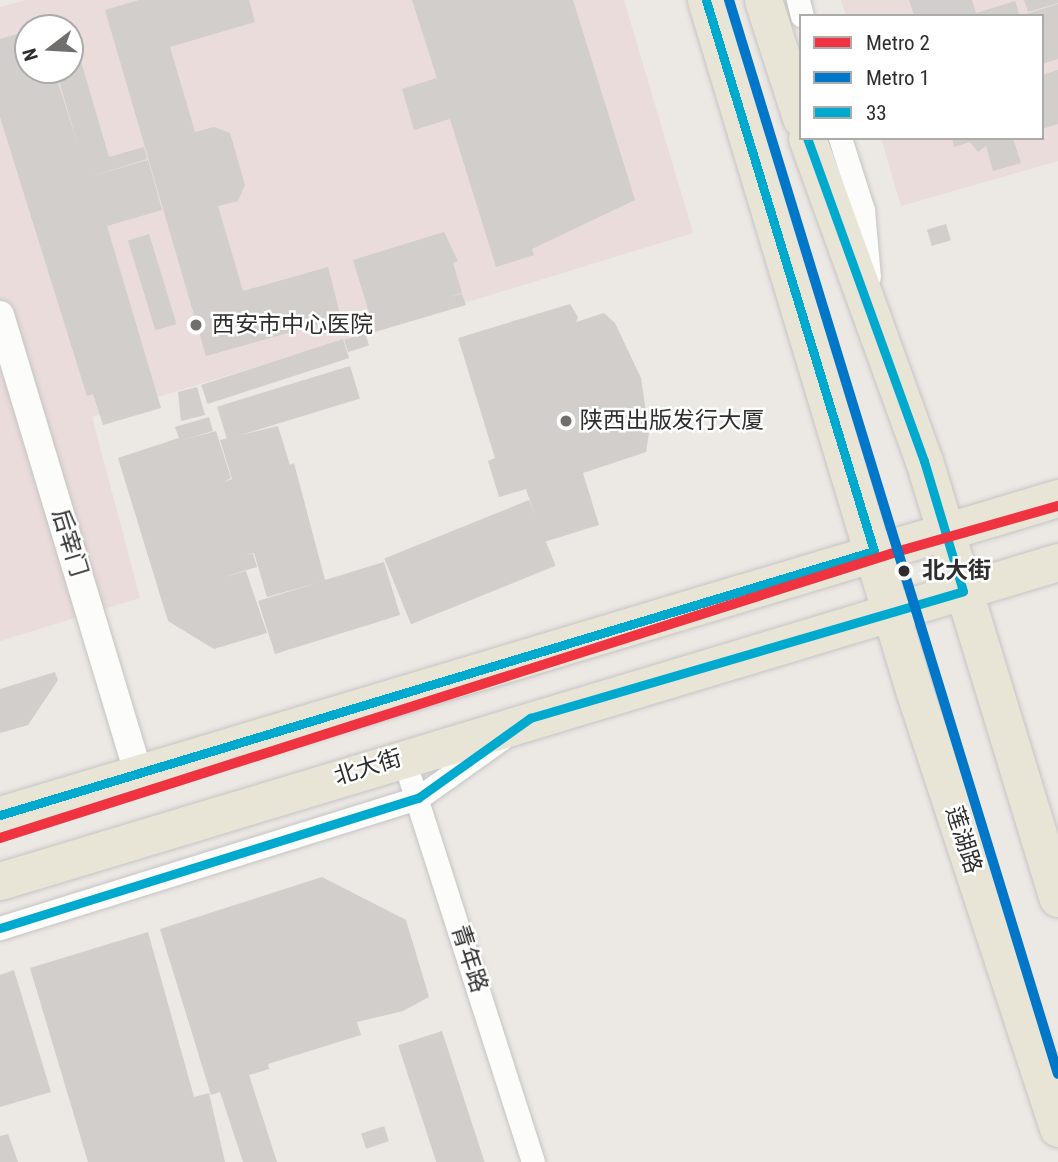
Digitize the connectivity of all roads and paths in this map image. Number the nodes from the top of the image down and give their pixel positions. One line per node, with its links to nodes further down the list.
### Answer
1 (706, 0): 10 (main road, 莲湖路)
2 (763, 0): 3 (main road)
3 (799, 112)
4 (808, 140): 7 (main road)
5 (841, 140): 7 (street)
6 (0, 315): 16 (street, 后宰门)
7 (873, 325): 9 (main road)
8 (1058, 498): 9 (main road)
9 (945, 530): 10 (main road); 12 (main road)
10 (874, 551): 13 (main road, 莲湖路); 16 (main road)
11 (1058, 562): 12 (main road, 北大街)
12 (963, 591): 13 (main road, 北大街); 20 (main road)
13 (891, 612): 14 (main road, 北大街); 22 (main road, 莲湖路)
14 (530, 718): 15 (main road, 北大街); 17 (street)
15 (403, 757): 17 (street, 青年路); 19 (main road, 北大街)
16 (138, 771): 18 (main road)
17 (418, 798): 21 (street); 23 (street, 青年路)
18 (0, 815)
19 (0, 881)
20 (1058, 898)
21 (0, 928)
22 (1058, 1128)
23 (533, 1162)

